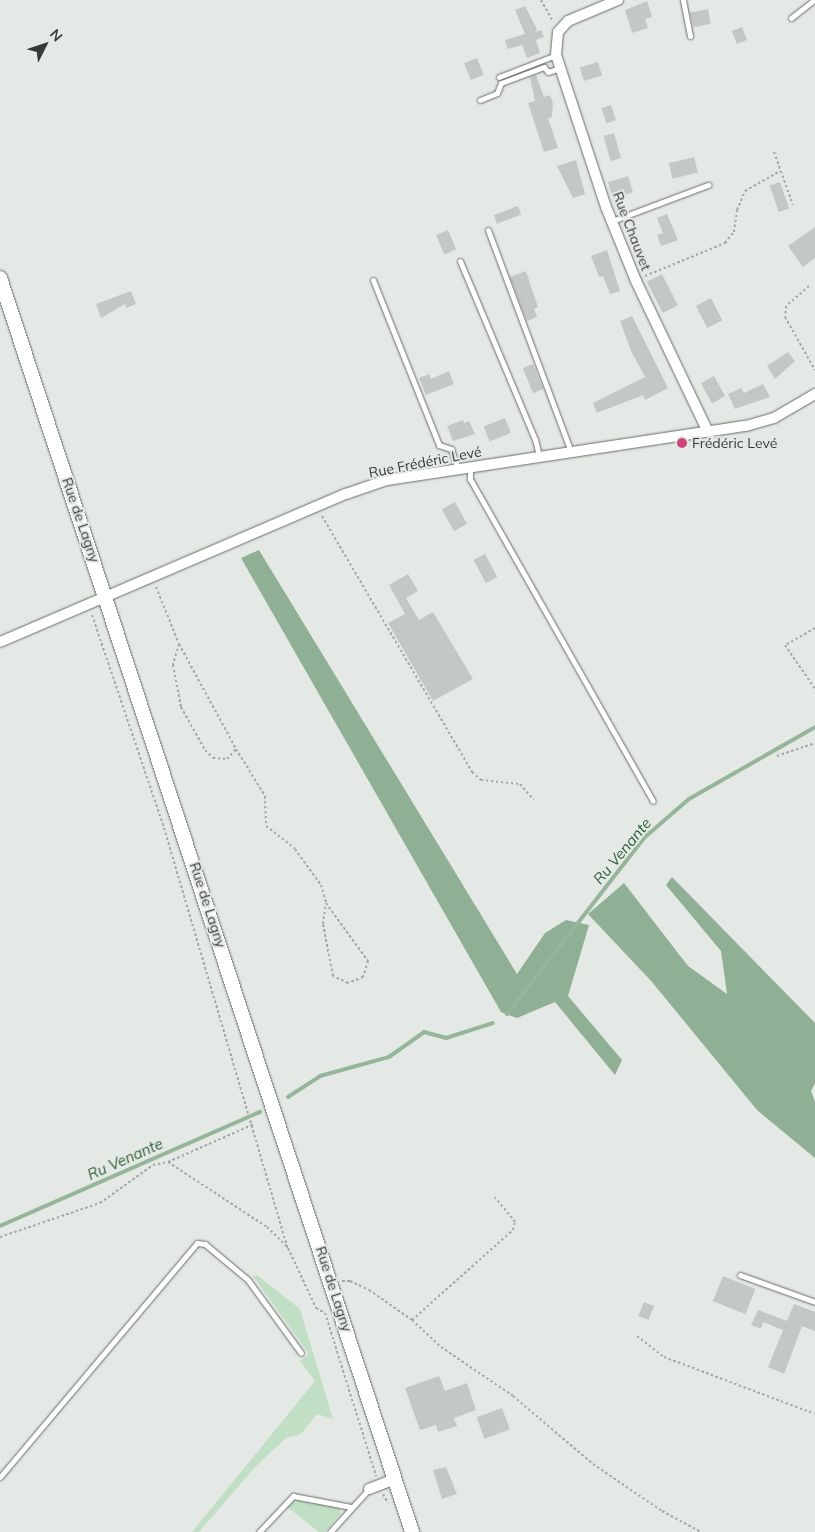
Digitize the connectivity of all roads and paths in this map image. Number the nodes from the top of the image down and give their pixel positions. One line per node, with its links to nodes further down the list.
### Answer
1 (541, 0): 6 (path)
2 (618, 0): 6 (street)
3 (683, 0): 7 (lane)
4 (814, 0): 5 (lane)
5 (790, 18)
6 (558, 32): 8 (street, Rue Chauvet)
7 (690, 36)
8 (556, 55): 9 (street, Rue Chauvet); 10 (lane)
9 (561, 68): 11 (lane); 16 (street, Rue Chauvet)
10 (500, 77)
11 (480, 100)
12 (774, 152): 13 (path)
13 (780, 171): 15 (path); 21 (path)
14 (708, 185): 16 (lane)
15 (793, 205)
16 (612, 221): 21 (street, Rue Chauvet)
17 (488, 230): 26 (lane)
18 (460, 261): 27 (lane)
19 (0, 278): 32 (main road, Rue de Lagny)
20 (373, 280): 29 (lane)
21 (636, 281): 25 (street, Rue Chauvet)
22 (809, 286): 23 (path)
23 (815, 370)
24 (815, 394): 25 (street, Rue Frédéric Levé)
25 (708, 432): 26 (street, Rue Frédéric Levé)
26 (572, 453): 27 (street, Rue Frédéric Levé)
27 (539, 457): 28 (street, Rue Frédéric Levé)
28 (470, 467): 29 (street, Rue Frédéric Levé); 42 (lane)
29 (458, 468): 30 (street, Rue Frédéric Levé)
30 (316, 506): 31 (street, Rue Frédéric Levé); 41 (path)
31 (153, 578): 32 (street, Rue Frédéric Levé); 36 (path)
32 (108, 598): 33 (street, Rue Frédéric Levé); 50 (main road, Rue de Lagny)
33 (89, 606): 35 (street, Rue Frédéric Levé); 44 (path)
34 (815, 628): 37 (path)
35 (0, 642)
36 (179, 644): 39 (path); 39 (path)
37 (815, 689)
38 (815, 743): 40 (path)
39 (236, 750): 43 (path)
40 (777, 756)
41 (534, 800)
42 (653, 801)
43 (326, 903): 43 (path)
44 (254, 1124): 45 (path); 48 (path)
45 (168, 1162): 47 (path); 48 (path)
46 (495, 1197): 52 (path)
47 (0, 1237)
48 (288, 1248): 58 (path)
49 (740, 1275): 51 (lane)
50 (332, 1282): 52 (path); 57 (main road, Rue de Lagny)
51 (815, 1302)
52 (412, 1320): 65 (path)
53 (638, 1336): 55 (path)
54 (301, 1353): 56 (lane)
55 (815, 1414)
56 (0, 1477)
57 (395, 1479): 58 (street); 64 (main road, Rue de Lagny)
58 (380, 1485): 59 (street); 61 (path)
59 (369, 1489): 60 (lane)
60 (351, 1507): 62 (lane); 63 (lane)
61 (392, 1511)
62 (259, 1532)
63 (330, 1532)
64 (412, 1532)
65 (701, 1532)

